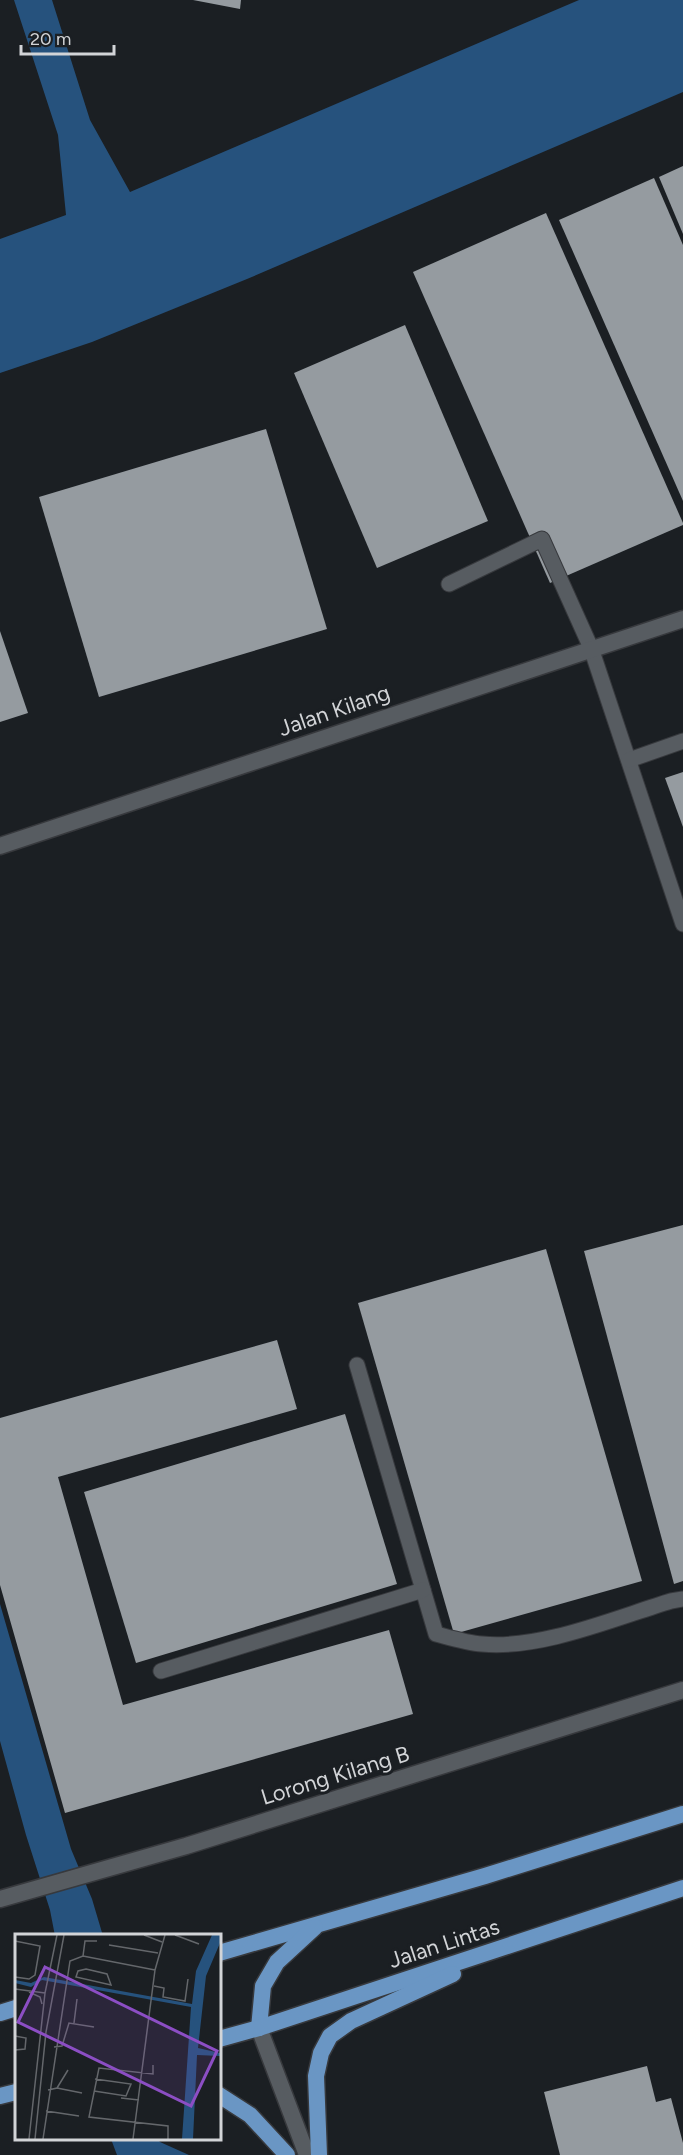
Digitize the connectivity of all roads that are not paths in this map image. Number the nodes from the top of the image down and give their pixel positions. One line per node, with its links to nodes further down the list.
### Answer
1 (449, 584): 3 (lane)
2 (683, 618): 3 (street, Jalan Kilang)
3 (591, 648): 5 (lane); 6 (street, Jalan Kilang)
4 (683, 741): 5 (lane)
5 (628, 760): 7 (lane)
6 (0, 846)
7 (683, 924)
8 (357, 1365): 9 (lane)
9 (423, 1590): 10 (lane); 11 (lane)
10 (683, 1599)
11 (161, 1671)
12 (683, 1690): 15 (street, Lorong Kilang B)
13 (683, 1814): 16 (highway)
14 (683, 1888): 17 (highway, Jalan Lintas)
15 (0, 1899)
16 (318, 1924): 18 (highway); 21 (highway)
17 (530, 1939): 21 (highway, Jalan Lintas); 28 (highway)
18 (220, 1953)
19 (15, 2008): 20 (highway)
20 (0, 2013)
21 (260, 2028): 22 (highway, Jalan Lintas); 27 (street)
22 (220, 2039)
23 (15, 2092): 24 (highway)
24 (0, 2096)
25 (220, 2096): 26 (highway)
26 (287, 2155)
27 (307, 2155)
28 (319, 2155)

